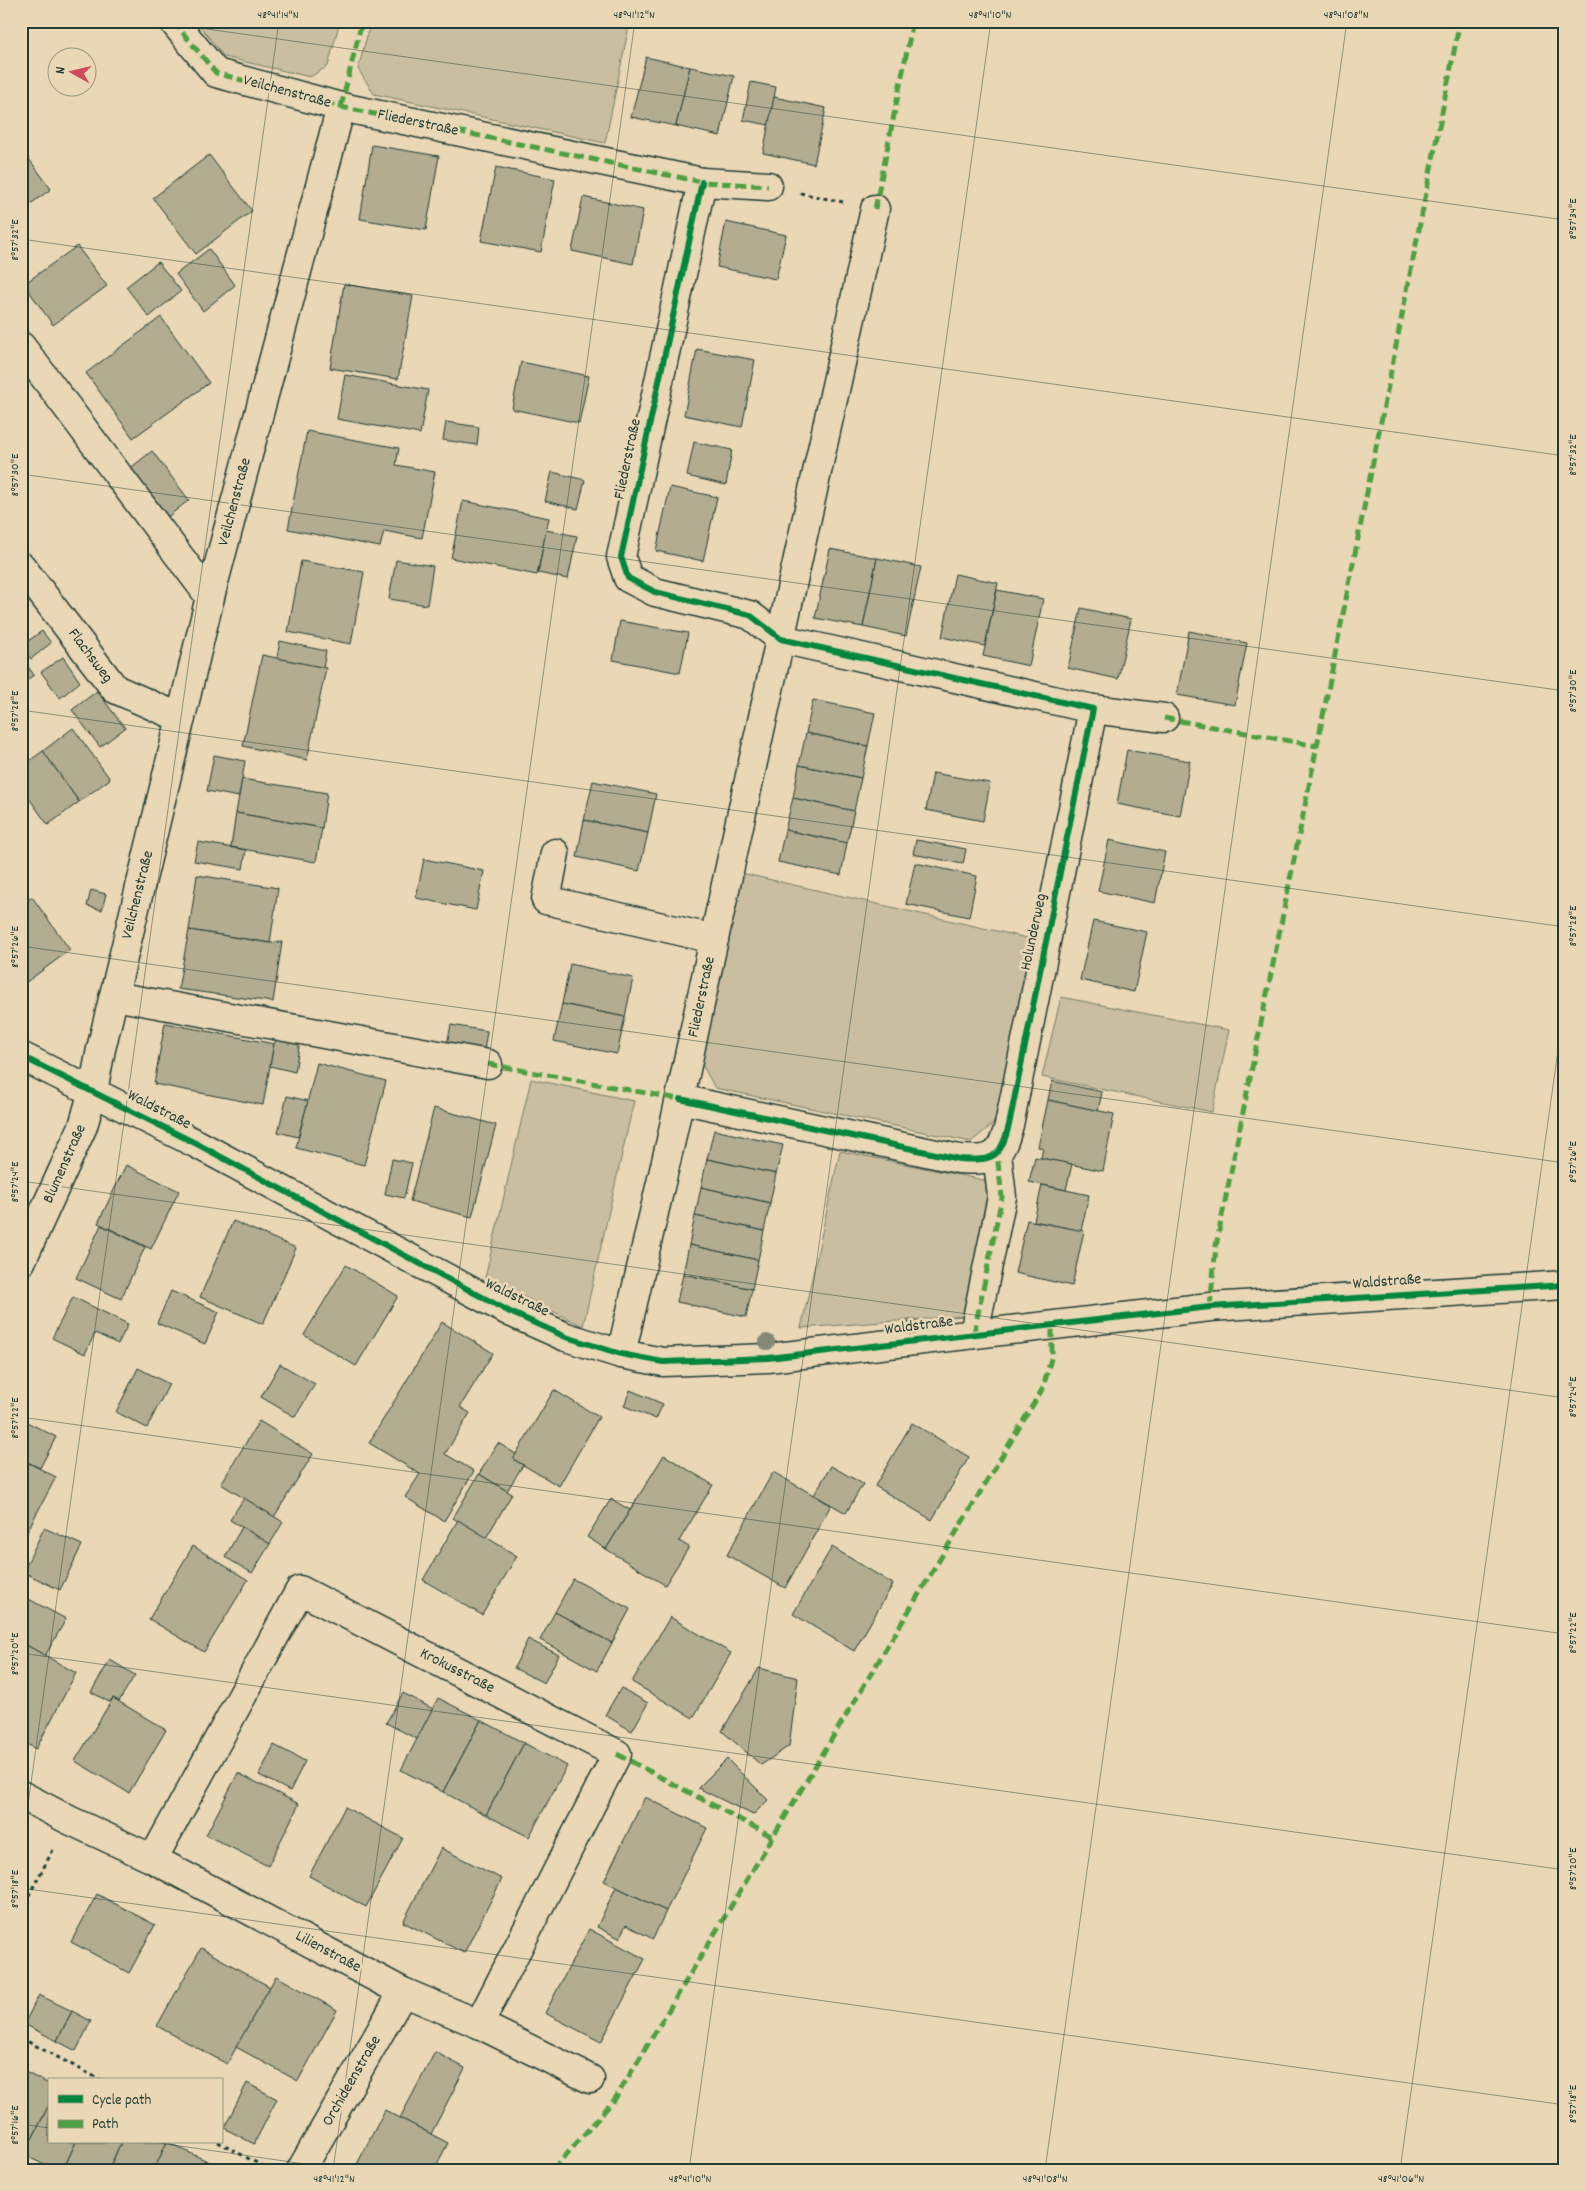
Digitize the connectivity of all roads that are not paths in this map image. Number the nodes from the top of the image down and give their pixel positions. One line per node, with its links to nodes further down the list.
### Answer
1 (173, 21): 2 (street, Veilchenstraße)
2 (341, 107): 3 (street, Fliederstraße); 8 (street, Veilchenstraße)
3 (702, 182): 4 (street, Fliederstraße); 9 (street, Fliederstraße)
4 (768, 186)
5 (875, 209): 9 (street, Fliederstraße)
6 (21, 346): 8 (street)
7 (21, 566): 11 (street, Flachsweg)
8 (210, 597): 11 (street, Veilchenstraße)
9 (781, 639): 10 (street); 14 (street, Fliederstraße)
10 (1093, 709): 12 (street); 20 (street, Holunderweg)
11 (181, 718): 15 (street, Veilchenstraße)
12 (1164, 718)
13 (556, 853): 14 (street)
14 (714, 939): 19 (street, Fliederstraße)
15 (114, 996): 17 (street); 18 (street, Veilchenstraße)
16 (21, 1056): 18 (street, Waldstraße)
17 (488, 1064)
18 (93, 1091): 21 (street, Blumenstraße); 24 (street, Waldstraße)
19 (680, 1099): 20 (street); 24 (street, Fliederstraße)
20 (997, 1154): 23 (street)
21 (21, 1262)
22 (1565, 1285): 23 (street, Waldstraße)
23 (974, 1333): 24 (street, Waldstraße)
24 (622, 1354)
25 (21, 1795): 26 (street, Lilienstraße)
26 (153, 1859): 27 (street, Lilienstraße); 28 (street, Krokusstraße)
27 (403, 1992): 28 (street, Lilienstraße); 30 (street, Orchideenstraße)
28 (479, 2024): 29 (street, Lilienstraße)
29 (590, 2079)
30 (301, 2170)

